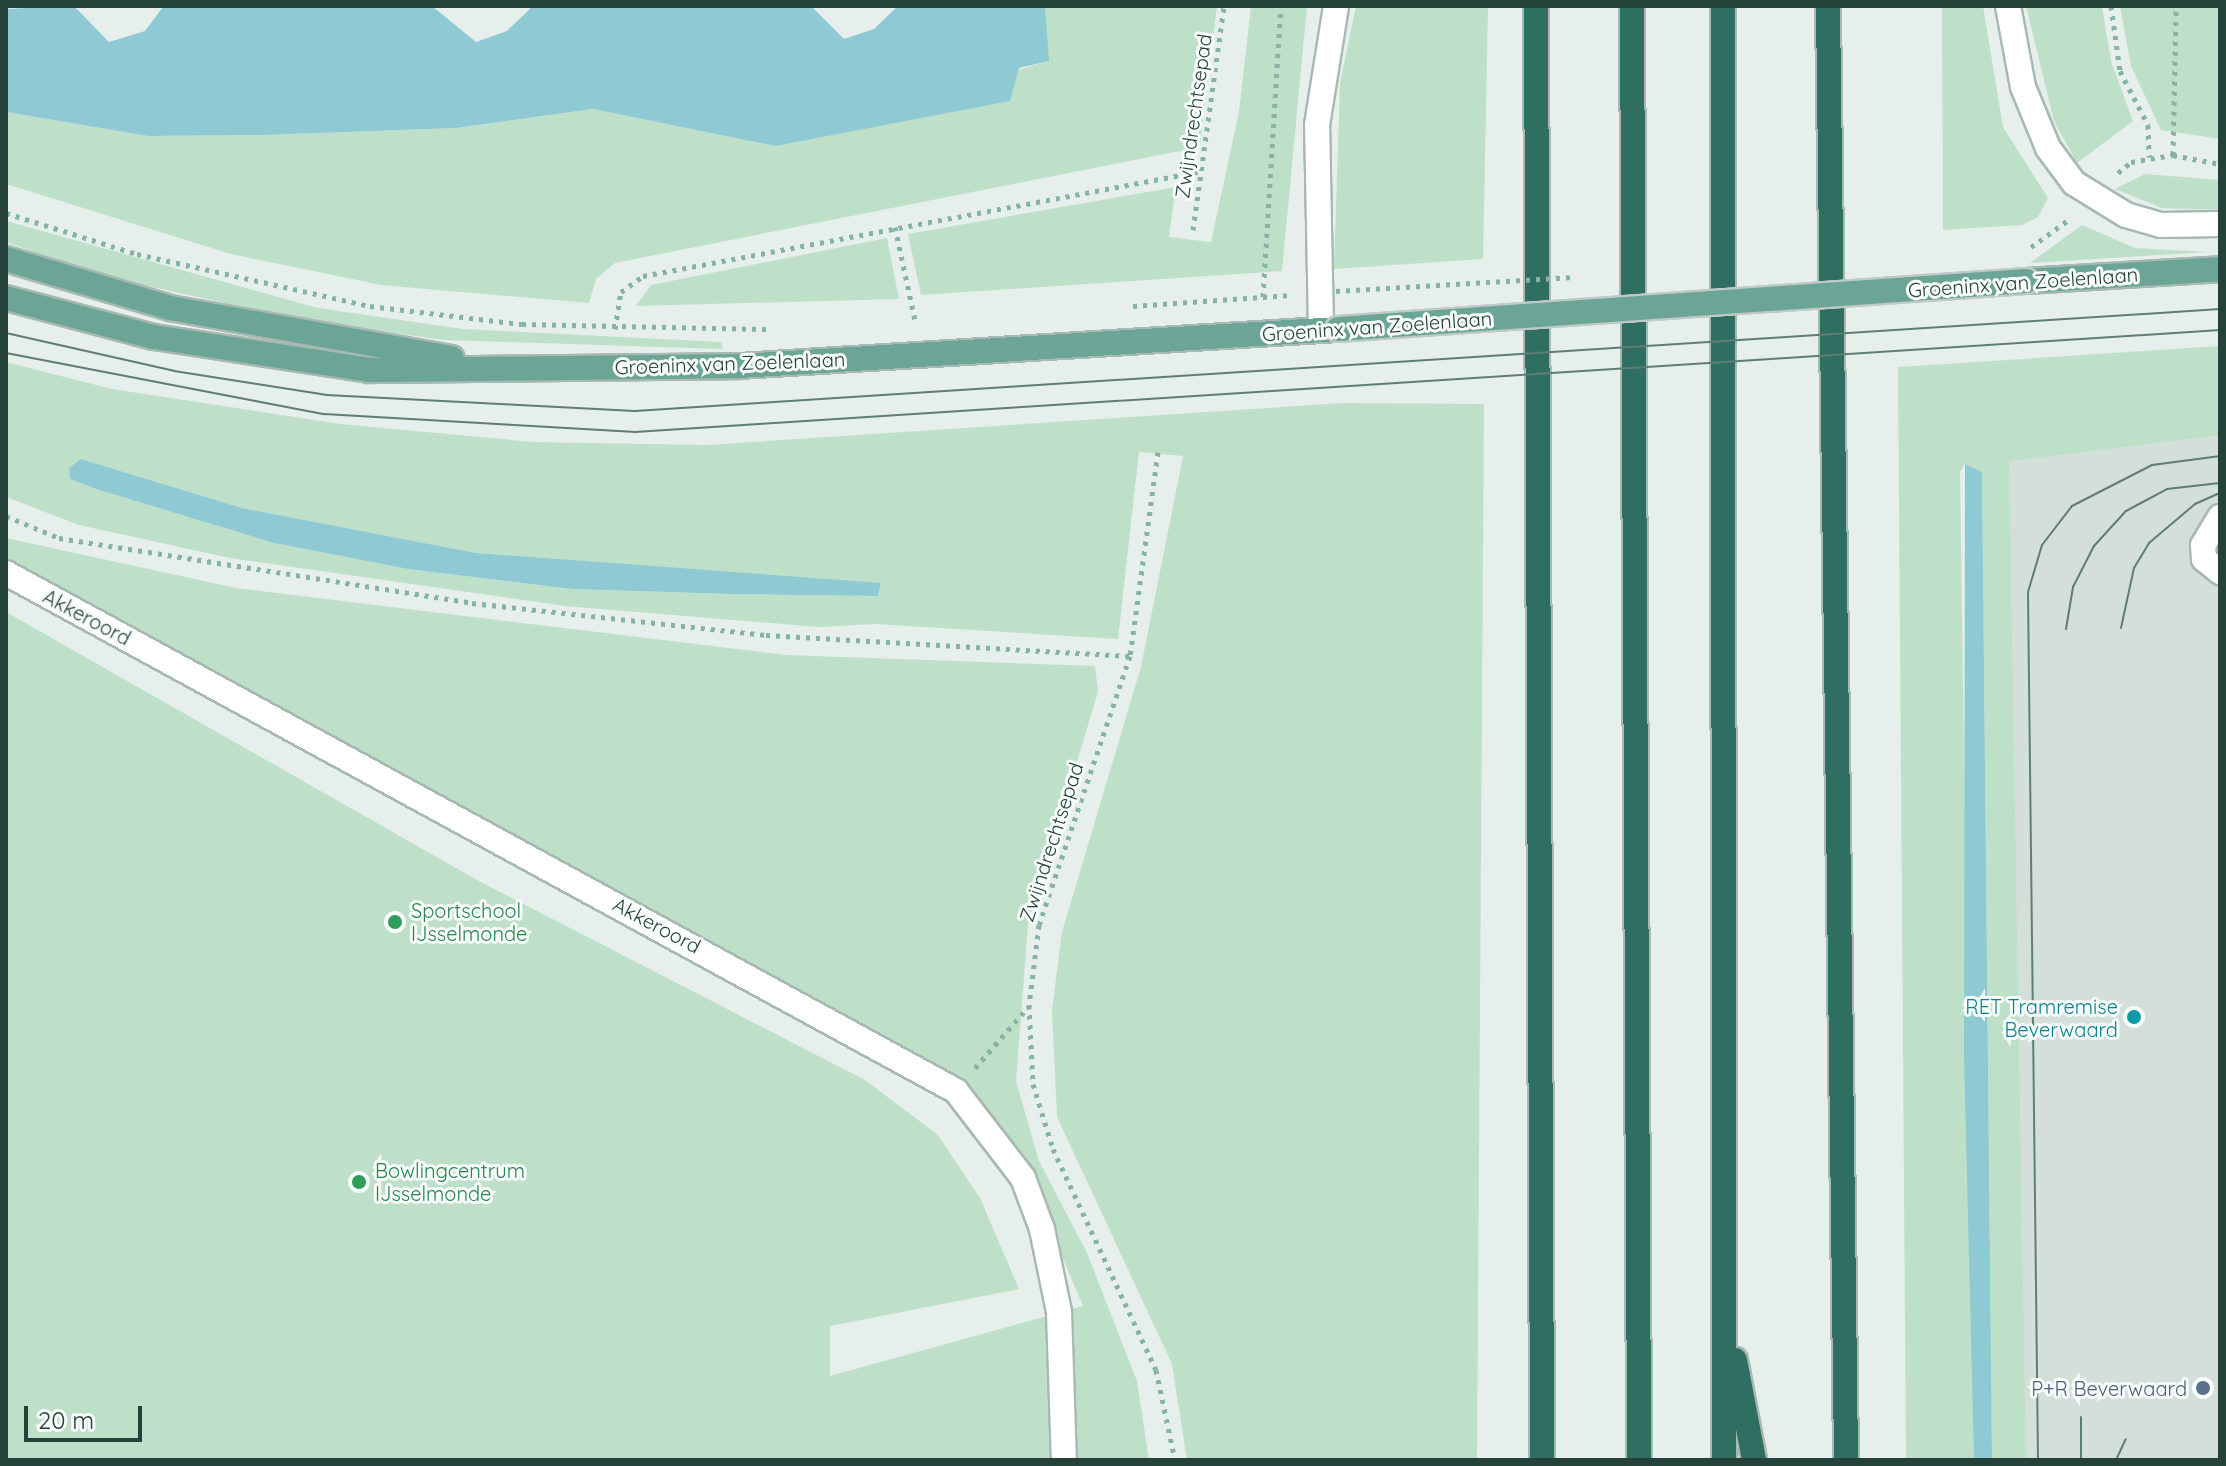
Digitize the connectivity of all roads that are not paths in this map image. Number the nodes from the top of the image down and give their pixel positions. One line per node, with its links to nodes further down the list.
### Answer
1 (1336, 6): 11 (street)
2 (1536, 6): 18 (highway)
3 (1632, 6): 19 (highway)
4 (1723, 6): 16 (highway)
5 (1828, 6): 22 (highway)
6 (2008, 6): 7 (street)
7 (2220, 224)
8 (6, 259): 12 (main road, Groeninx van Zoelenlaan)
9 (2220, 269): 11 (main road, Groeninx van Zoelenlaan, bridge)
10 (6, 298): 12 (main road, Groeninx van Zoelenlaan)
11 (1329, 329): 12 (main road, Groeninx van Zoelenlaan)
12 (533, 369)
13 (2220, 517): 14 (street)
14 (2220, 572)
15 (6, 573): 17 (street, Akkeroord)
16 (1725, 1315): 20 (highway); 21 (highway)
17 (1064, 1460)
18 (1542, 1460)
19 (1639, 1460)
20 (1724, 1460)
21 (1754, 1460)
22 (1846, 1460)

